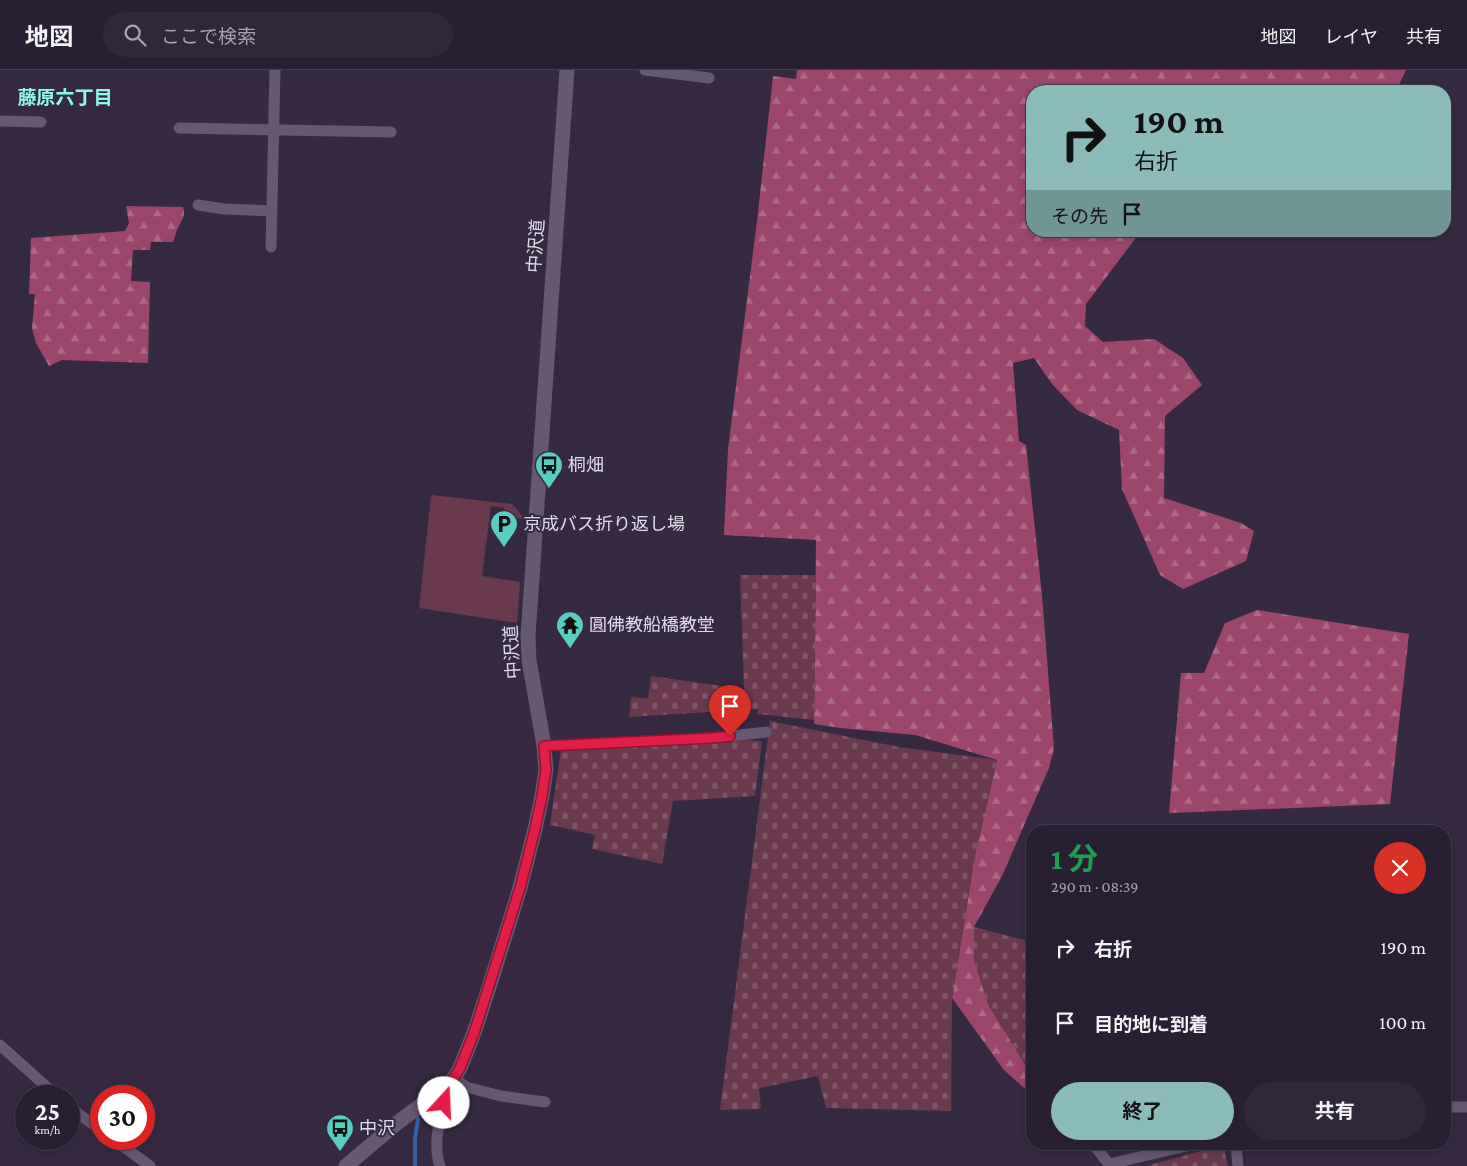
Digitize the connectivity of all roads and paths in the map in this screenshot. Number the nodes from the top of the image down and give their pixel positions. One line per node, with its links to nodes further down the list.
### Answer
1 (275, 70): 8 (street)
2 (567, 70): 14 (street, 中沢道)
3 (645, 70): 4 (street)
4 (709, 78)
5 (0, 121): 6 (street)
6 (41, 122)
7 (179, 128): 8 (street)
8 (273, 130): 9 (street); 11 (street)
9 (391, 132)
10 (198, 205): 11 (street)
11 (271, 211): 12 (street)
12 (271, 247)
13 (766, 732): 14 (street)
14 (544, 746): 16 (street, 中沢道)
15 (0, 1045): 17 (street)
16 (451, 1082): 18 (street); 26 (street, 中沢道); 27 (street)
17 (45, 1085)
18 (546, 1102)
19 (1451, 1107): 20 (street)
20 (1467, 1107)
21 (128, 1150): 25 (street)
22 (1098, 1150): 23 (street)
23 (1169, 1150)
24 (1237, 1150): 28 (street)
25 (150, 1166)
26 (346, 1166)
27 (440, 1166)
28 (1238, 1166)

